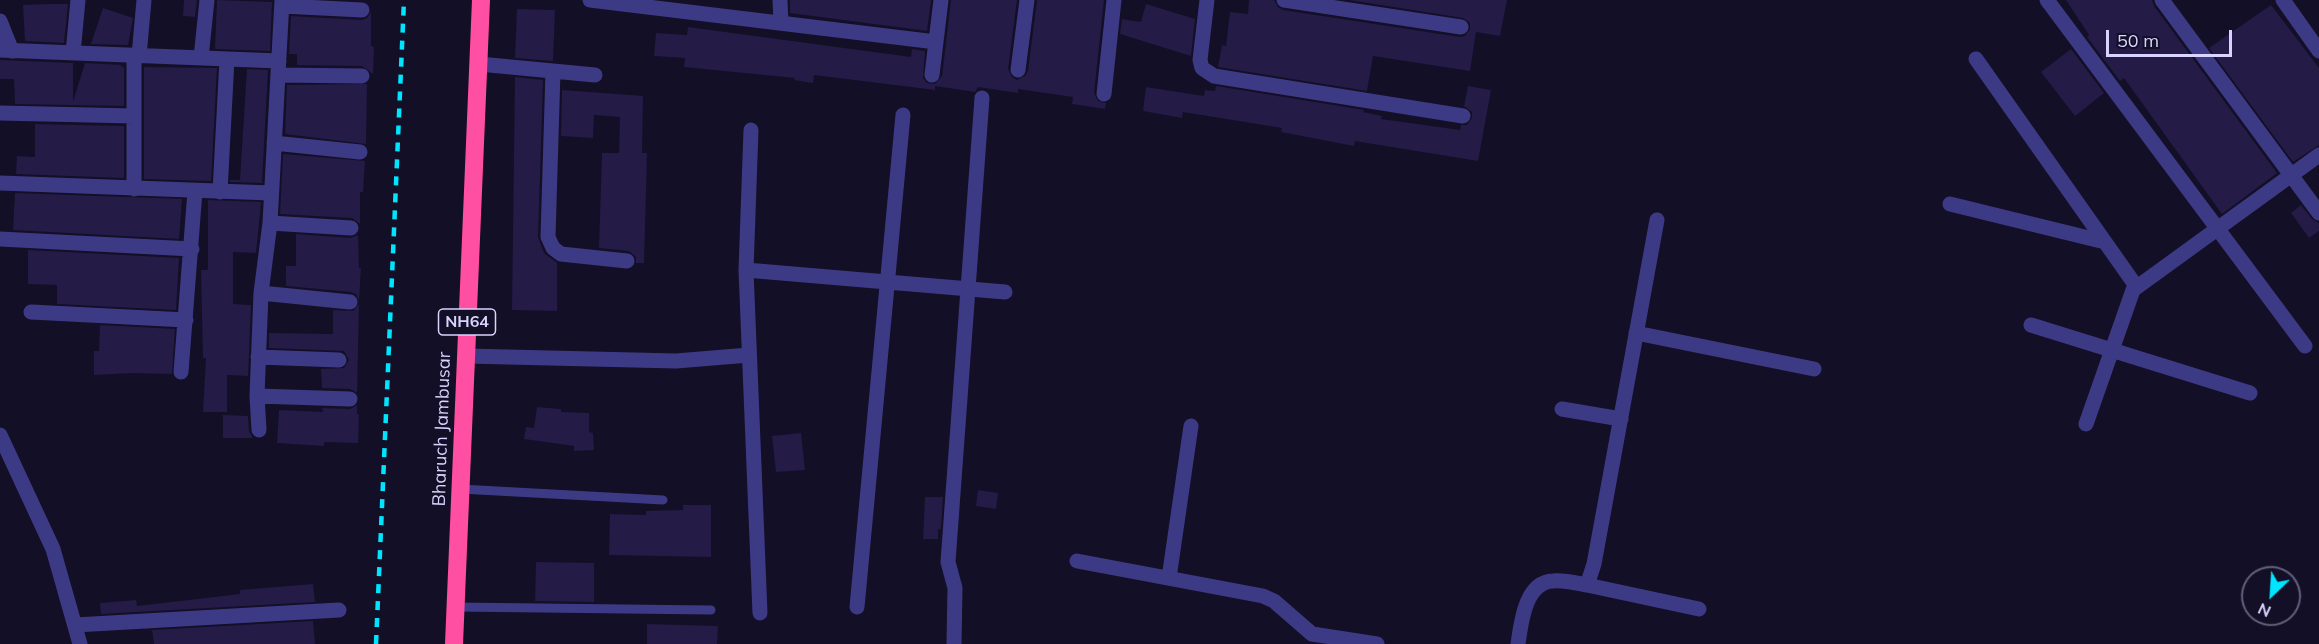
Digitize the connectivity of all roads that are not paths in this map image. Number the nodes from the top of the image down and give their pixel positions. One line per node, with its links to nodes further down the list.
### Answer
1 (78, 0): 23 (street)
2 (144, 0): 24 (street)
3 (207, 0): 25 (street)
4 (481, 0): 28 (highway, Bharuch Jambusar / NH64)
5 (780, 0): 18 (street)
6 (941, 0): 20 (street)
7 (1027, 0): 30 (street)
8 (1114, 0): 35 (street)
9 (1207, 0): 40 (street)
10 (1284, 0): 19 (street)
11 (2047, 0): 56 (street)
12 (2162, 0): 45 (street)
13 (2283, 0): 22 (street)
14 (600, 1): 18 (street)
15 (282, 3): 16 (street); 29 (street)
16 (362, 10)
17 (0, 21): 21 (street)
18 (781, 23): 20 (street)
19 (1461, 27)
20 (936, 42): 33 (street)
21 (6, 51): 23 (street)
22 (2319, 51)
23 (73, 53): 24 (street)
24 (136, 56): 25 (street); 39 (street)
25 (201, 58): 26 (street)
26 (227, 59): 29 (street); 49 (street)
27 (1976, 59): 58 (street)
28 (479, 64): 31 (street); 75 (highway, Bharuch Jambusar / NH64)
29 (278, 68): 34 (street); 42 (street)
30 (1018, 70)
31 (553, 71): 32 (street); 60 (street)
32 (595, 75)
33 (932, 75)
34 (362, 76)
35 (1104, 94)
36 (982, 98): 64 (street)
37 (0, 113): 39 (street)
38 (903, 115): 62 (street)
39 (134, 116): 47 (street)
40 (1463, 116)
41 (751, 130): 61 (street)
42 (274, 143): 43 (street); 50 (street)
43 (360, 152)
44 (2319, 155): 45 (street)
45 (2291, 175): 52 (street); 56 (street)
46 (0, 183): 47 (street)
47 (134, 189): 48 (street)
48 (195, 191): 49 (street); 59 (street)
49 (220, 192): 50 (street)
50 (271, 193): 54 (street)
51 (1950, 204): 58 (street)
52 (2319, 213)
53 (1657, 220): 71 (street)
54 (270, 223): 55 (street); 66 (street)
55 (351, 228)
56 (2216, 229): 63 (street); 72 (street)
57 (0, 239): 59 (street)
58 (2106, 242): 63 (street)
59 (192, 249): 69 (street)
60 (627, 261)
61 (746, 270): 62 (street); 74 (street)
62 (886, 282): 64 (street); 95 (street)
63 (2136, 286): 73 (street)
64 (968, 289): 65 (street); 104 (street)
65 (1005, 292)
66 (261, 293): 67 (street); 76 (street)
67 (350, 302)
68 (31, 312): 69 (street)
69 (186, 320): 79 (street)
70 (2031, 325): 73 (street)
71 (1636, 333): 78 (street); 84 (street)
72 (2305, 346)
73 (2111, 350): 80 (street); 85 (street)
74 (749, 355): 75 (street); 99 (street)
75 (466, 356): 89 (highway, Bharuch Jambusar / NH64)
76 (258, 357): 77 (street); 81 (street)
77 (339, 360)
78 (1814, 369)
79 (182, 372)
80 (2250, 393)
81 (257, 396): 82 (street); 87 (street)
82 (350, 399)
83 (1562, 409): 84 (street)
84 (1621, 419): 93 (street)
85 (2086, 424)
86 (1191, 426): 92 (street)
87 (259, 430)
88 (0, 435): 100 (street)
89 (460, 489): 90 (lane); 94 (highway, Bharuch Jambusar / NH64)
90 (663, 500)
91 (1077, 561): 92 (street)
92 (1169, 578): 101 (street)
93 (1587, 585): 97 (street); 106 (street)
94 (455, 607): 98 (lane); 103 (highway, Bharuch Jambusar / NH64)
95 (857, 607)
96 (339, 609): 100 (street)
97 (1699, 609)
98 (711, 610)
99 (760, 613)
100 (75, 625): 102 (street)
101 (1312, 639): 105 (street)
102 (80, 644)
103 (454, 644)
104 (954, 644)
105 (1377, 644)
106 (1518, 644)

